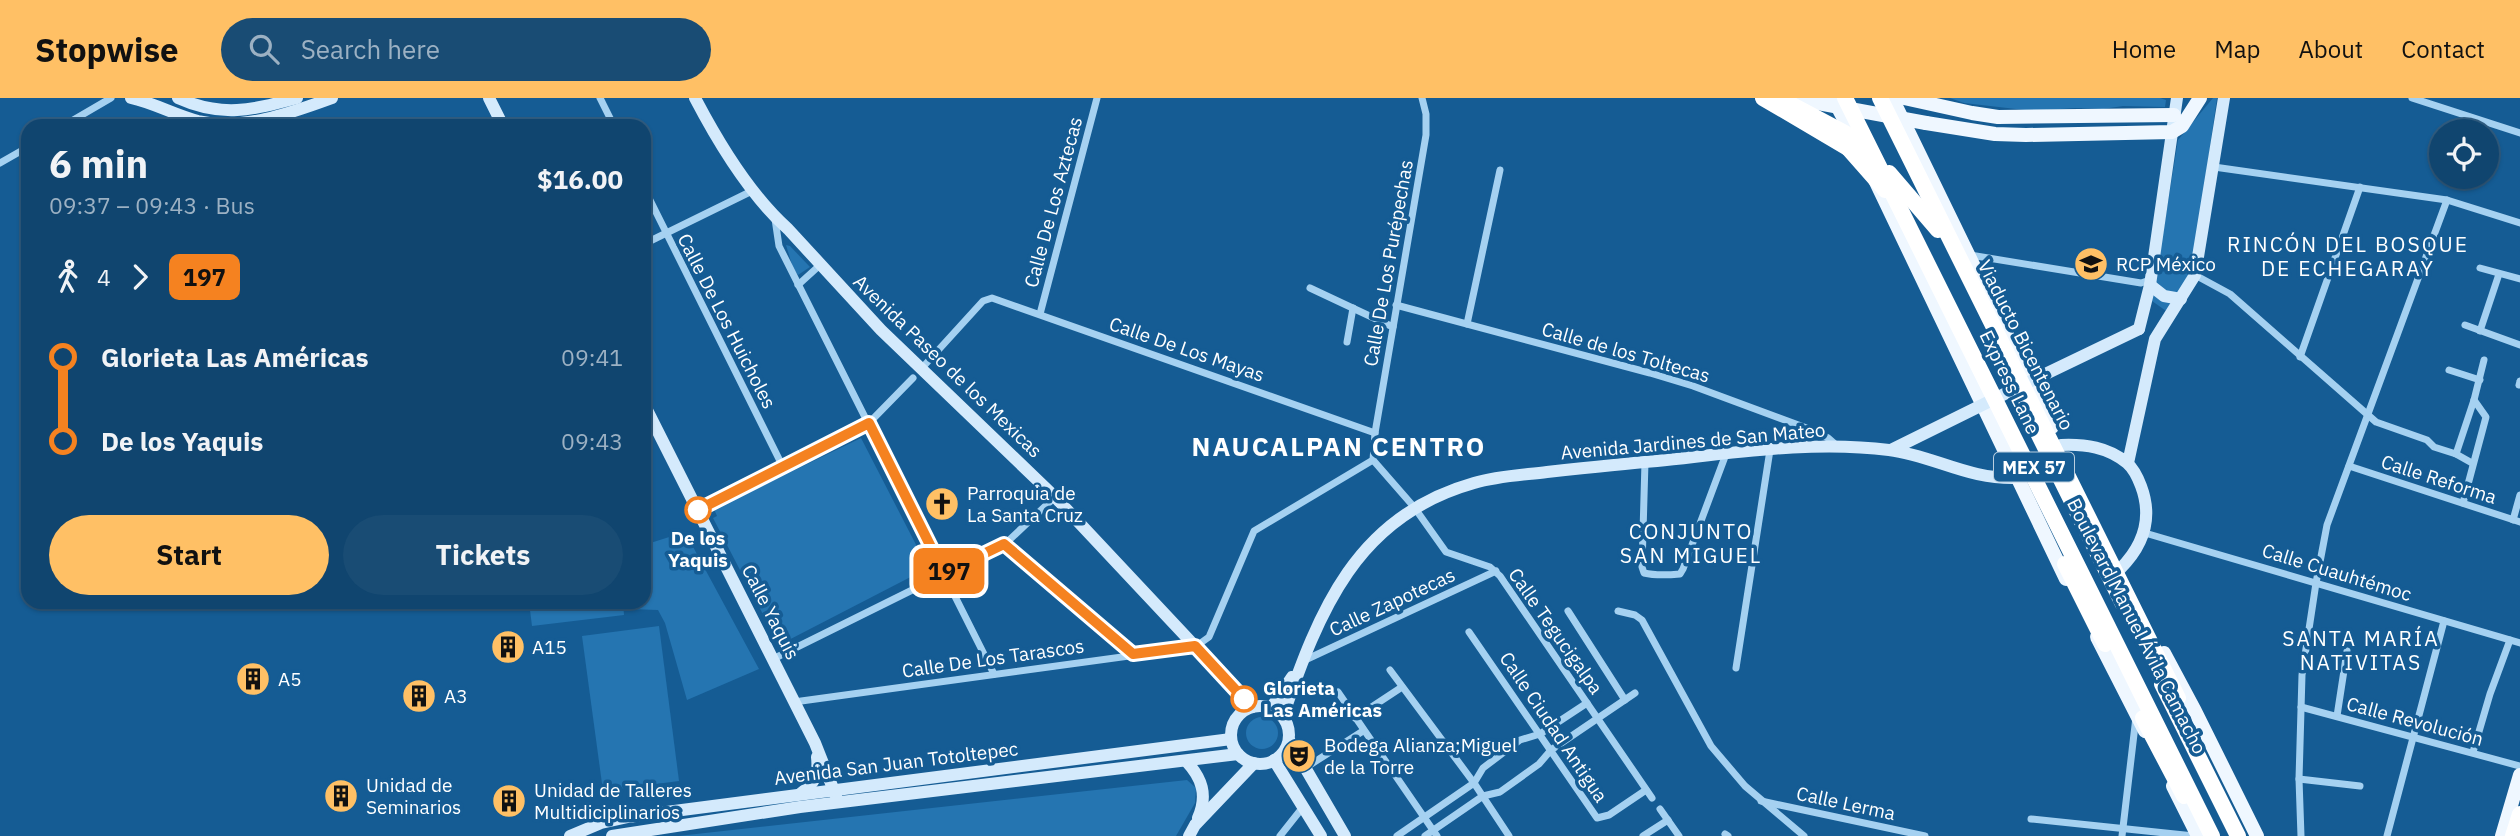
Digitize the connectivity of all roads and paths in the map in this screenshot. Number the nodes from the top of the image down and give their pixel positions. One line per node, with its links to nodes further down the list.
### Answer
1 (111, 98): 28 (street)
2 (131, 98): 29 (main road)
3 (178, 98): 4 (main road)
4 (297, 98)
5 (332, 98): 30 (main road)
6 (489, 98): 31 (main road)
7 (600, 98): 32 (street)
8 (695, 98): 42 (main road, Avenida Paseo de los Mexicas)
9 (1097, 98): 62 (street, Calle De Los Aztecas)
10 (1422, 98): 60 (street, Calle De Los Purépechas)
11 (1752, 98): 41 (main road)
12 (1763, 98): 41 (highway, bridge)
13 (1779, 98): 49 (highway, bridge)
14 (1794, 98): 35 (main road, bridge)
15 (1833, 98): 41 (main road, Boulevard Manuel Ávila Camacho)
16 (1839, 98): 41 (highway, bridge)
17 (1847, 98): 101 (highway, Boulevard Manuel Ávila Camacho / MEX 57); 184 (highway, Express Lane, bridge)
18 (1873, 98): 111 (highway, Boulevard Manuel Ávila Camacho / MEX 57)
19 (1880, 98): 49 (highway, Viaducto Bicentenario, bridge)
20 (1892, 98): 49 (main road, Boulevard Manuel Ávila Camacho)
21 (2177, 98): 26 (main road)
22 (2200, 98): 33 (main road)
23 (2224, 98): 38 (main road)
24 (2412, 98): 34 (street)
25 (1915, 99): 27 (main road)
26 (2175, 115): 27 (main road); 33 (main road)
27 (2138, 116): 35 (main road)
28 (75, 119)
29 (191, 119)
30 (258, 119)
31 (500, 119)
32 (610, 119)
33 (2172, 132): 35 (main road); 55 (main road)
34 (2520, 132)
35 (2140, 134)
36 (21, 151): 37 (street)
37 (0, 163)
38 (2214, 167): 40 (street); 53 (main road)
39 (1500, 170): 64 (street)
40 (2360, 187): 43 (street); 72 (street)
41 (1881, 188): 94 (main road, Boulevard Manuel Ávila Camacho); 183 (highway, bridge)
42 (754, 189): 45 (main road, Avenida Paseo de los Mexicas); 47 (street)
43 (2447, 200): 46 (street); 78 (street)
44 (651, 203): 47 (street, Calle De Los Huicholes)
45 (775, 218): 50 (main road, Avenida Paseo de los Mexicas); 56 (street)
46 (2520, 223)
47 (666, 234): 48 (street); 93 (street, Calle De Los Huicholes)
48 (651, 241)
49 (1963, 255): 55 (street); 82 (main road, Boulevard Manuel Ávila Camacho); 187 (highway, Viaducto Bicentenario, bridge)
50 (820, 265): 56 (street); 75 (main road, Avenida Paseo de los Mexicas)
51 (2480, 268): 52 (street)
52 (2499, 274): 54 (street); 68 (street)
53 (2195, 275): 58 (main road); 72 (street)
54 (2520, 279)
55 (2150, 283): 58 (main road); 59 (main road)
56 (798, 285): 80 (street)
57 (1310, 288): 61 (street)
58 (2181, 299): 63 (main road)
59 (2146, 301): 63 (main road); 67 (main road)
60 (1396, 305): 64 (street, Calle de los Toltecas); 66 (street, Calle De Los Purépechas)
61 (1353, 308): 66 (street); 70 (street)
62 (1040, 314): 75 (street, Calle De Los Mayas); 81 (street, Calle De Los Mayas)
63 (2167, 320): 69 (main road)
64 (1467, 324): 83 (street, Calle de los Toltecas)
65 (2465, 325): 68 (street)
66 (1393, 327): 81 (street, Calle De Los Purépechas)
67 (2139, 329): 69 (main road); 85 (main road, bridge)
68 (2480, 331): 71 (street)
69 (2155, 339): 90 (main road)
70 (1347, 342)
71 (2520, 345)
72 (2300, 357): 78 (street)
73 (2484, 360): 76 (street)
74 (2449, 370): 76 (street)
75 (917, 373): 80 (street); 96 (main road, Avenida Paseo de los Mexicas)
76 (2480, 380): 77 (street)
77 (2474, 400): 87 (street); 91 (street)
78 (2367, 414): 87 (street); 92 (street)
79 (651, 418): 99 (main road, Calle Yaquis)
80 (869, 423): 93 (street); 105 (street)
81 (1375, 433): 88 (street, Calle De Los Purépechas)
82 (2061, 445): 90 (main road); 106 (main road, Boulevard Manuel Ávila Camacho)
83 (1839, 448): 84 (main road, Avenida Jardines de San Mateo); 85 (main road, Avenida Jardines de San Mateo)
84 (1770, 450): 86 (main road, Avenida Jardines de San Mateo); 121 (street)
85 (1891, 450): 94 (main road, Avenida Jardines de San Mateo)
86 (1726, 454): 89 (main road, Avenida Jardines de San Mateo); 89 (street)
87 (2456, 454): 91 (street)
88 (1373, 460): 98 (street, Calle Tegucigalpa); 116 (street)
89 (1645, 462): 98 (main road, Avenida Jardines de San Mateo)
90 (2128, 464): 102 (main road)
91 (2472, 464): 97 (street)
92 (2349, 466): 97 (street, Calle Reforma); 107 (street)
93 (783, 467): 99 (street)
94 (2018, 478): 108 (main road, Boulevard Manuel Ávila Camacho)
95 (2520, 495): 100 (street)
96 (1055, 497): 103 (street); 116 (main road, Avenida Paseo de los Mexicas)
97 (2463, 503): 100 (street, Calle Reforma)
98 (1414, 507): 104 (street, Calle Tegucigalpa); 120 (main road, Avenida Jardines de San Mateo)
99 (698, 510): 119 (main road, Calle Yaquis)
100 (2517, 521)
101 (2064, 527): 108 (highway); 185 (highway, Boulevard Manuel Ávila Camacho / MEX 57)
102 (2145, 533): 106 (main road); 107 (street, Calle Cuauhtémoc)
103 (1004, 544): 105 (street); 118 (street)
104 (1496, 571): 120 (street, Calle Zapotecas); 129 (street, Calle Tegucigalpa)
105 (944, 573): 119 (street); 123 (street)
106 (2123, 575): 111 (highway); 188 (main road, Boulevard Manuel Ávila Camacho)
107 (2316, 583): 112 (street, Calle Cuauhtémoc); 131 (street)
108 (2072, 590): 133 (main road, Boulevard Manuel Ávila Camacho)
109 (1568, 611): 127 (street)
110 (1618, 611): 160 (street)
111 (2126, 611): 186 (highway, Boulevard Manuel Ávila Camacho / MEX 57)
112 (2444, 621): 114 (street, Calle Cuauhtémoc); 140 (street)
113 (1469, 632): 139 (street, Calle Ciudad Antigua)
114 (2510, 640): 115 (street, Calle Cuauhtémoc); 145 (street)
115 (2520, 643)
116 (1195, 646): 118 (street, Calle De Los Tarascos); 130 (main road, Avenida Paseo de los Mexicas)
117 (2347, 651): 135 (street)
118 (1133, 654): 123 (street, Calle De Los Tarascos)
119 (773, 659): 128 (main road, Calle Yaquis)
120 (1301, 662): 132 (main road); 134 (main road)
121 (1735, 668)
122 (1390, 670): 124 (street)
123 (994, 674): 128 (street, Calle De Los Tarascos)
124 (1402, 687): 136 (street); 153 (street)
125 (1338, 692): 136 (street)
126 (1635, 693): 127 (street)
127 (1625, 700): 137 (street)
128 (794, 702): 143 (main road, Calle Yaquis)
129 (1587, 703): 137 (street, Calle Tegucigalpa); 139 (street)
130 (1252, 707): 132 (main road); 141 (main road)
131 (2301, 707): 135 (street, Calle Revolución); 152 (street)
132 (1271, 708): 134 (main road)
133 (2136, 713): 168 (street); 182 (main road, Boulevard Manuel Ávila Camacho)
134 (1283, 716): 142 (main road)
135 (2337, 716): 140 (street, Calle Revolución)
136 (1355, 718): 138 (street)
137 (1598, 719): 144 (street); 155 (street, Calle Tegucigalpa)
138 (1363, 731): 150 (street); 164 (street)
139 (1540, 734): 144 (street, Calle Ciudad Antigua); 153 (street)
140 (2413, 737): 145 (street, Calle Revolución); 190 (street)
141 (1231, 739): 146 (main road); 158 (main road, Avenida San Juan Totoltepec)
142 (1289, 740): 147 (main road); 150 (main road)
143 (815, 743): 156 (main road); 158 (main road, Calle Yaquis)
144 (1550, 750): 155 (street, Calle Ciudad Antigua); 157 (street)
145 (2473, 752): 149 (street, Calle Revolución)
146 (1246, 759): 147 (main road); 148 (main road, Avenida San Juan Totoltepec); 167 (main road)
147 (1275, 760): 161 (main road)
148 (1186, 761): 158 (main road, Avenida San Juan Totoltepec); 167 (main road)
149 (2520, 766)
150 (1305, 768): 174 (main road)
151 (2520, 775): 191 (main road)
152 (2299, 779): 154 (street); 189 (street)
153 (1474, 783): 157 (street); 164 (street)
154 (2360, 786)
155 (1646, 790): 159 (street, Calle Tegucigalpa)
156 (799, 795): 158 (main road, Avenida San Juan Totoltepec); 170 (main road, Avenida San Juan Totoltepec)
157 (1483, 796): 169 (street); 177 (street)
158 (836, 797): 171 (main road, Avenida San Juan Totoltepec)
159 (1652, 798)
160 (1760, 800): 180 (street); 181 (street, Calle Lerma)
161 (1303, 807): 172 (street); 173 (main road)
162 (1660, 809): 166 (street)
163 (2520, 814): 192 (highway)
164 (1424, 817): 169 (street); 175 (street)
165 (2031, 819): 168 (street)
166 (1668, 820): 178 (street); 179 (street)
167 (1192, 831)
168 (2122, 832): 182 (street)
169 (1435, 833): 176 (street)
170 (570, 836)
171 (612, 836)
172 (1280, 836)
173 (1321, 836)
174 (1345, 836)
175 (1396, 836)
176 (1426, 836)
177 (1509, 836)
178 (1643, 836)
179 (1679, 836)
180 (1804, 836)
181 (1925, 836)
182 (2196, 836)
183 (2204, 836)
184 (2212, 836)
185 (2219, 836)
186 (2238, 836)
187 (2247, 836)
188 (2257, 836)
189 (2301, 836)
190 (2387, 836)
191 (2502, 836)
192 (2513, 836)

